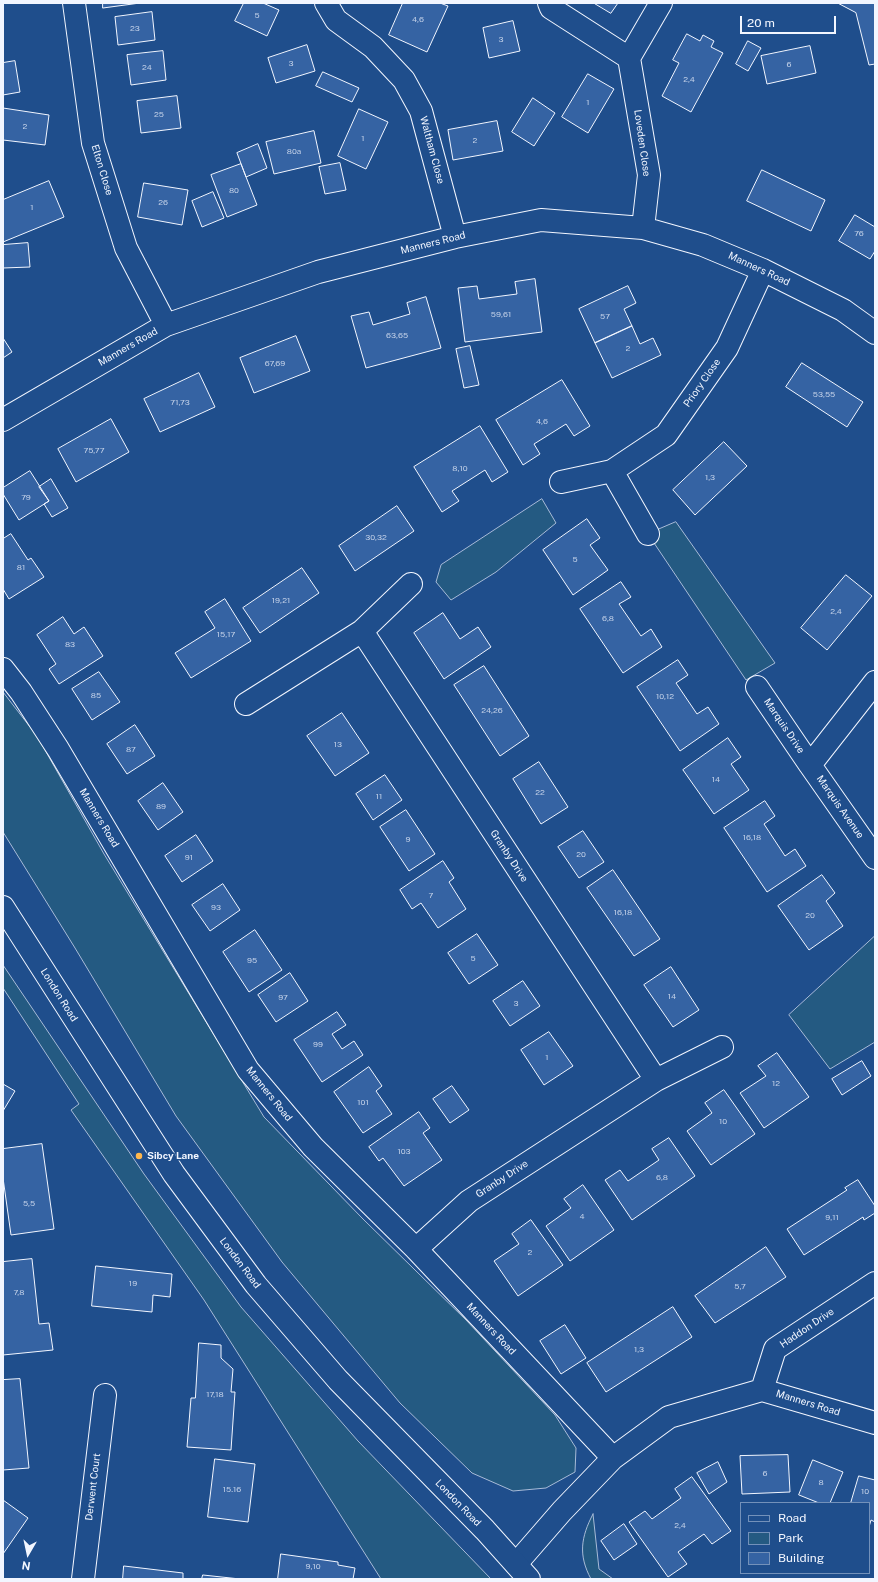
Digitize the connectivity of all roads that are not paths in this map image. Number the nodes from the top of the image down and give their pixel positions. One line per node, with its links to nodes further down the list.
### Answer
1 (74, 3): 9 (street, Elton Close)
2 (326, 3): 7 (street, Waltham Close)
3 (549, 3): 5 (street)
4 (661, 3): 5 (street)
5 (629, 58): 6 (street, Loveden Close)
6 (643, 228): 7 (street, Manners Road); 8 (street, Manners Road)
7 (455, 237): 9 (street, Manners Road)
8 (763, 270): 10 (street, Manners Road); 12 (street, Priory Close)
9 (166, 325): 11 (street, Manners Road)
10 (875, 333)
11 (3, 420)
12 (612, 470): 13 (street, Priory Close); 14 (street)
13 (561, 482)
14 (648, 534)
15 (411, 584): 16 (street)
16 (362, 631): 20 (street); 25 (street, Granby Drive)
17 (3, 669): 26 (street, Manners Road)
18 (875, 682): 21 (street, Marquis Avenue)
19 (757, 687): 21 (street, Marquis Drive)
20 (246, 704)
21 (810, 765): 22 (street, Marquis Avenue)
22 (875, 858)
23 (3, 907): 32 (street, London Road)
24 (722, 1047): 25 (street, Granby Drive)
25 (656, 1080): 26 (street, Granby Drive)
26 (416, 1249): 31 (street, Manners Road)
27 (875, 1283): 28 (street, Haddon Drive)
28 (762, 1390): 30 (street, Manners Road); 31 (street, Manners Road)
29 (104, 1395): 33 (street, Derwent Court)
30 (875, 1423)
31 (613, 1458): 32 (street, Manners Road)
32 (522, 1572)
33 (83, 1579)

